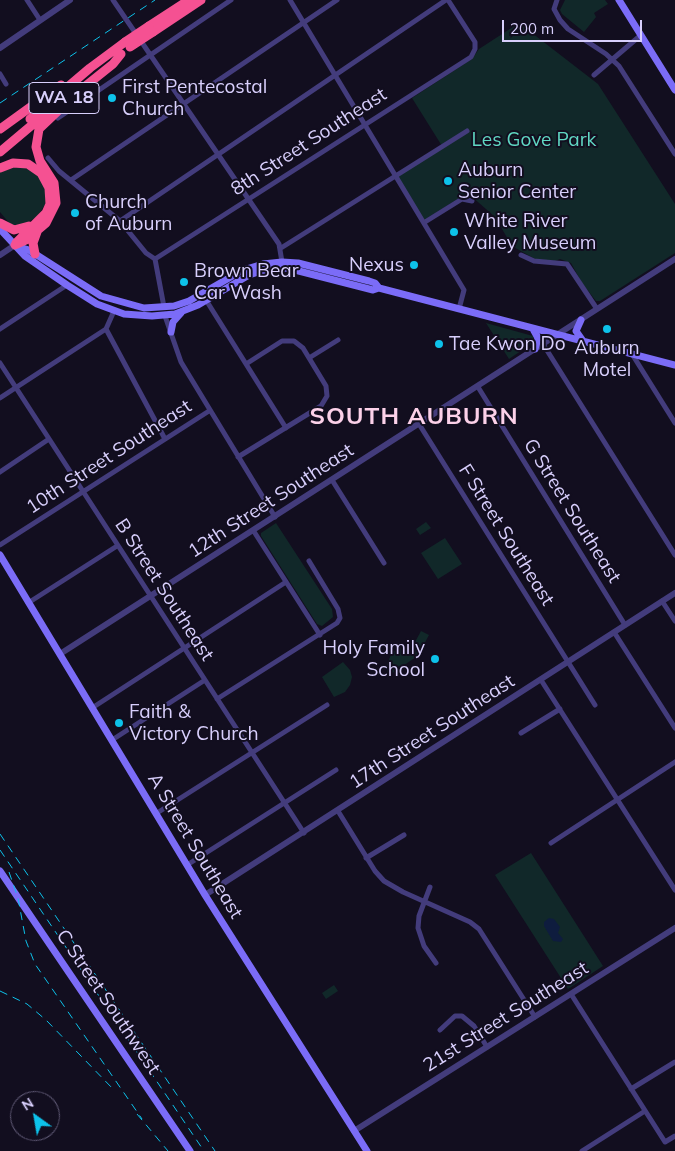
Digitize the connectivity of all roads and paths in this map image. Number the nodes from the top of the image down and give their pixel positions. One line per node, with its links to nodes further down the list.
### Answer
1 (27, 0): 12 (street)
2 (70, 0): 12 (street)
3 (113, 0): 19 (street)
4 (189, 0): 14 (highway, WA 18)
5 (201, 0): 14 (highway, WA 18)
6 (231, 0): 19 (street)
7 (290, 0): 13 (street)
8 (337, 0): 13 (street)
9 (447, 0): 23 (street); 29 (street, 8th Street Southeast)
10 (557, 0): 20 (street)
11 (619, 0): 15 (main road)
12 (40, 20): 17 (street)
13 (304, 22): 23 (street); 27 (street)
14 (151, 28): 16 (highway, WA 18, bridge)
15 (641, 35): 20 (street); 26 (main road)
16 (128, 45): 18 (highway, WA 18); 21 (highway, WA 18)
17 (0, 48)
18 (120, 54): 33 (highway, WA 18); 47 (highway)
19 (149, 55): 27 (street); 28 (street)
20 (612, 58): 24 (street); 35 (street)
21 (99, 61): 30 (highway); 32 (highway, WA 18)
22 (0, 74): 25 (street)
23 (335, 74): 29 (street); 34 (street)
24 (594, 75)
25 (6, 84)
26 (675, 90)
27 (184, 104): 34 (street); 39 (street)
28 (58, 118)
29 (365, 124): 38 (street); 40 (street, 8th Street Southeast)
30 (0, 128)
31 (466, 131): 38 (street)
32 (0, 145)
33 (0, 152)
34 (218, 154): 40 (street); 43 (street)
35 (675, 154)
36 (48, 158): 39 (street)
37 (0, 168): 42 (highway)
38 (396, 175): 44 (street); 49 (street)
39 (71, 180): 43 (street)
40 (248, 198): 49 (street); 53 (street, 8th Street Southeast)
41 (472, 201): 44 (street)
42 (38, 221): 45 (highway); 48 (highway)
43 (120, 221): 53 (street)
44 (425, 222): 60 (street)
45 (0, 223)
46 (0, 230): 48 (main road)
47 (37, 232): 48 (highway); 50 (highway)
48 (15, 245): 50 (main road); 51 (street); 56 (main road)
49 (281, 248): 55 (street)
50 (36, 254): 59 (main road)
51 (0, 255)
52 (520, 255): 61 (street)
53 (155, 259): 59 (street)
54 (675, 259): 61 (street, 12th Street Southeast)
55 (282, 265): 57 (main road); 59 (main road); 60 (main road)
56 (67, 285): 62 (main road); 67 (street)
57 (206, 300): 58 (main road); 79 (street)
58 (198, 305): 59 (main road); 63 (main road)
59 (164, 307): 64 (main road)
60 (458, 309): 69 (main road)
61 (597, 310): 66 (street, 12th Street Southeast)
62 (114, 312): 64 (main road); 68 (street)
63 (183, 312): 65 (main road); 70 (main road)
64 (124, 314): 65 (main road)
65 (165, 316): 70 (street)
66 (581, 320): 71 (street, 12th Street Southeast); 73 (main road)
67 (0, 329)
68 (106, 329): 82 (street); 89 (street)
69 (533, 329): 71 (main road); 75 (main road)
70 (170, 332): 84 (street)
71 (557, 335): 73 (main road); 74 (street, 12th Street Southeast)
72 (338, 340): 77 (street)
73 (583, 342): 76 (main road)
74 (543, 344): 75 (street, 12th Street Southeast); 99 (street)
75 (535, 349): 81 (street, 12th Street Southeast)
76 (632, 354): 80 (main road); 85 (street)
77 (309, 358): 79 (street); 87 (street)
78 (0, 363): 82 (street, B Street Southeast)
79 (246, 364): 87 (street)
80 (675, 365)
81 (478, 387): 86 (street, 12th Street Southeast); 108 (street, G Street Southeast)
82 (16, 388): 83 (street); 88 (street, B Street Southeast)
83 (0, 398)
84 (209, 411): 89 (street, 10th Street Southeast); 90 (street)
85 (675, 423)
86 (419, 424): 92 (street, 12th Street Southeast); 113 (street, F Street Southeast)
87 (286, 428): 90 (street)
88 (49, 439): 91 (street); 93 (street, B Street Southeast)
89 (165, 439): 93 (street, 10th Street Southeast)
90 (238, 457): 94 (street)
91 (0, 472)
92 (332, 480): 94 (street, 12th Street Southeast); 101 (street)
93 (83, 492): 96 (street, 10th Street Southeast); 97 (street, B Street Southeast)
94 (275, 517): 95 (street, 12th Street Southeast)
95 (253, 530): 102 (street); 104 (street, 12th Street Southeast)
96 (0, 545)
97 (117, 546): 104 (street, B Street Southeast); 106 (street)
98 (0, 555): 106 (main road, A Street Southeast)
99 (675, 555)
100 (309, 561): 110 (street)
101 (384, 563)
102 (286, 582): 110 (street); 111 (street)
103 (675, 593): 105 (street, 17th Street Southeast)
104 (150, 596): 111 (street, B Street Southeast); 112 (street, 12th Street Southeast)
105 (662, 601): 107 (street); 108 (street, 17th Street Southeast)
106 (28, 603): 112 (main road, A Street Southeast)
107 (675, 622)
108 (625, 625): 109 (street, 17th Street Southeast)
109 (614, 632): 113 (street, 17th Street Southeast); 121 (street)
110 (320, 634): 116 (street)
111 (184, 648): 114 (street, B Street Southeast); 119 (street)
112 (60, 654): 119 (main road, A Street Southeast)
113 (568, 662): 115 (street, 17th Street Southeast); 118 (street, F Street Southeast)
114 (205, 680): 116 (street, B Street Southeast); 123 (street)
115 (541, 680): 120 (street); 129 (street, 17th Street Southeast)
116 (217, 699): 124 (street, B Street Southeast)
117 (326, 705): 124 (street)
118 (595, 705)
119 (92, 708): 123 (main road, A Street Southeast)
120 (560, 709): 122 (street); 127 (street)
121 (675, 728)
122 (521, 734)
123 (112, 740): 130 (main road, A Street Southeast)
124 (252, 753): 128 (street, B Street Southeast); 130 (street)
125 (675, 762): 127 (street)
126 (336, 770): 128 (street)
127 (618, 799): 133 (street); 138 (street)
128 (284, 803): 131 (street, B Street Southeast); 135 (street)
129 (338, 811): 131 (street, 17th Street Southeast); 134 (street)
130 (157, 813): 135 (main road, A Street Southeast)
131 (304, 833): 139 (street, 17th Street Southeast)
132 (404, 835): 134 (street)
133 (551, 843)
134 (366, 858): 140 (street)
135 (187, 865): 139 (main road, A Street Southeast)
136 (0, 871): 152 (main road, C Street Southwest)
137 (430, 887): 140 (street)
138 (675, 890)
139 (205, 895): 150 (main road, A Street Southeast)
140 (424, 901): 142 (street); 144 (street)
141 (675, 928): 143 (street, 21st Street Southeast)
142 (436, 963)
143 (571, 994): 144 (street, 21st Street Southeast); 148 (street)
144 (535, 1017): 146 (street, 21st Street Southeast)
145 (440, 1030): 146 (street)
146 (487, 1047): 150 (street, 21st Street Southeast)
147 (675, 1062): 148 (street)
148 (632, 1089): 149 (street)
149 (645, 1111): 151 (street); 154 (street)
150 (354, 1132): 153 (main road, A Street Southeast)
151 (675, 1136)
152 (190, 1151)
153 (367, 1151)
154 (582, 1151)

